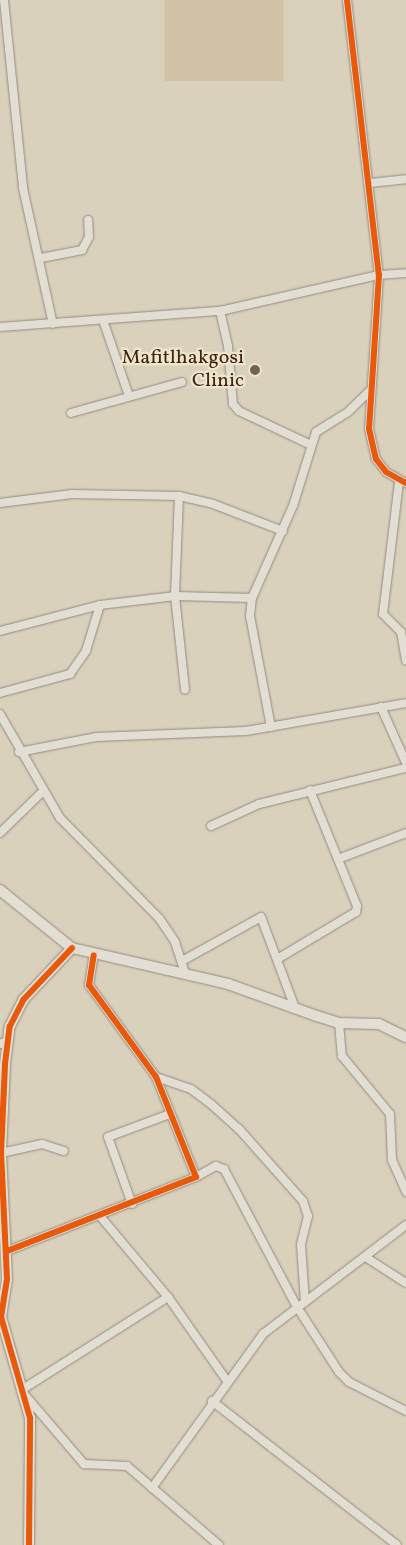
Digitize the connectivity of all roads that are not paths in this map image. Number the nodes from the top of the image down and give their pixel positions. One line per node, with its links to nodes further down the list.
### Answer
1 (4, 0): 6 (street)
2 (348, 0): 4 (street)
3 (406, 179): 4 (street)
4 (370, 182): 8 (street)
5 (88, 220): 6 (street)
6 (41, 258): 11 (street)
7 (406, 273): 8 (street)
8 (379, 275): 9 (street); 14 (street)
9 (220, 311): 10 (street); 17 (street)
10 (103, 320): 11 (street); 15 (street)
11 (52, 324): 12 (street)
12 (0, 326)
13 (182, 382): 15 (street)
14 (371, 390): 17 (street); 18 (street)
15 (129, 396): 16 (street)
16 (71, 413)
17 (312, 445): 21 (street)
18 (402, 483): 26 (street)
19 (179, 496): 20 (street); 21 (street); 22 (street)
20 (0, 503)
21 (283, 531): 23 (street)
22 (175, 596): 23 (street); 24 (street); 27 (street)
23 (252, 598): 32 (street)
24 (100, 605): 25 (street); 28 (street)
25 (0, 631)
26 (406, 661)
27 (185, 689)
28 (0, 693)
29 (406, 703): 30 (street)
30 (381, 707): 32 (street); 34 (street)
31 (0, 714): 33 (street)
32 (271, 727): 33 (street)
33 (19, 752): 37 (street)
34 (406, 763)
35 (406, 768): 36 (street)
36 (310, 790): 38 (street); 41 (street)
37 (42, 792): 39 (street); 46 (street)
38 (211, 826)
39 (0, 833)
40 (406, 833): 41 (street)
41 (338, 859): 45 (street)
42 (0, 890): 43 (street)
43 (72, 948): 44 (street); 51 (street)
44 (94, 955): 47 (street); 52 (street)
45 (279, 958): 46 (street); 48 (street)
46 (182, 961): 47 (street)
47 (185, 973): 48 (street)
48 (295, 1008): 49 (street)
49 (340, 1023): 50 (street); 57 (street)
50 (406, 1037)
51 (4, 1043): 55 (street)
52 (156, 1077): 53 (street); 65 (street)
53 (167, 1115): 56 (street); 58 (street)
54 (64, 1150): 55 (street)
55 (1, 1153): 61 (street)
56 (196, 1177): 58 (street); 66 (street)
57 (406, 1192)
58 (132, 1204): 59 (street)
59 (100, 1216): 61 (street); 64 (street)
60 (406, 1225): 62 (street)
61 (7, 1251): 68 (street)
62 (367, 1258): 63 (street); 65 (street)
63 (406, 1283)
64 (168, 1297): 67 (street); 68 (street)
65 (304, 1302): 66 (street)
66 (297, 1307): 67 (street); 70 (street)
67 (227, 1381): 69 (street)
68 (24, 1392): 71 (street); 73 (street)
69 (212, 1402): 71 (street); 72 (street)
70 (406, 1411)
71 (152, 1488): 74 (street)
72 (386, 1537): 75 (street); 76 (street)
73 (29, 1545)
74 (219, 1545)
75 (381, 1545)
76 (397, 1545)

